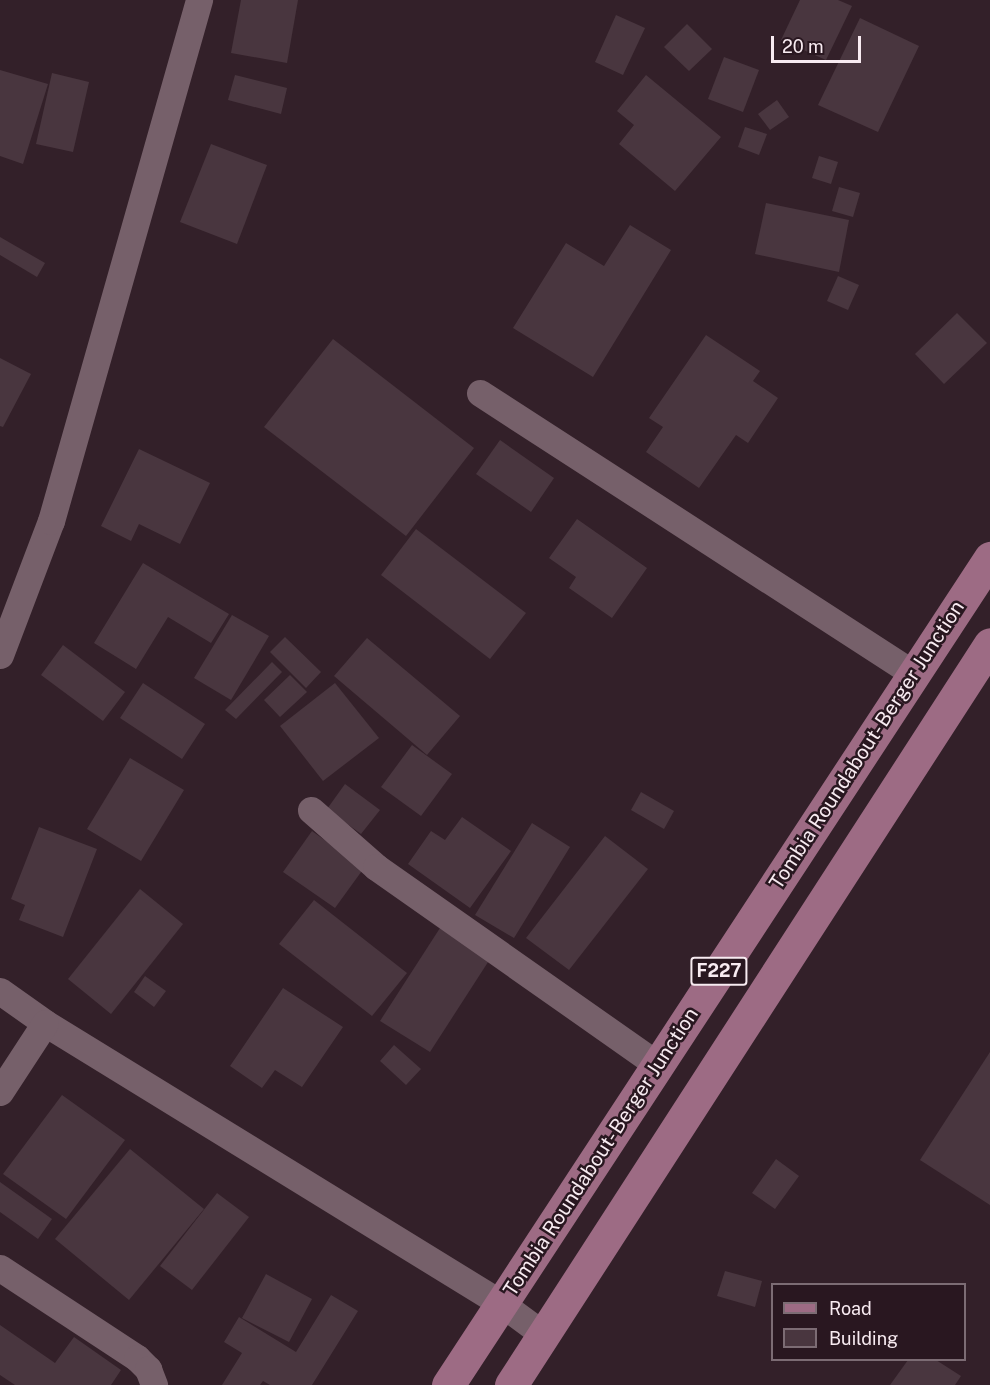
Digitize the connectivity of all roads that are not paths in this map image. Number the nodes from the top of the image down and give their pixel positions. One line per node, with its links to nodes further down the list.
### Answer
1 (199, 0): 5 (street)
2 (480, 393): 6 (street)
3 (990, 558): 6 (main road, Tombia Roundabout- Berger Junction / F227)
4 (990, 644): 14 (main road, F227)
5 (0, 655)
6 (914, 674): 10 (main road, Tombia Roundabout- Berger Junction / F227)
7 (311, 810): 10 (street)
8 (0, 991): 9 (street)
9 (45, 1023): 11 (street); 13 (street)
10 (658, 1065): 13 (main road, Tombia Roundabout- Berger Junction / F227)
11 (0, 1092)
12 (0, 1268): 15 (street)
13 (502, 1304): 14 (street); 16 (main road, Tombia Roundabout- Berger Junction / F227)
14 (544, 1335): 17 (main road, F227)
15 (154, 1385)
16 (448, 1385)
17 (511, 1385)

